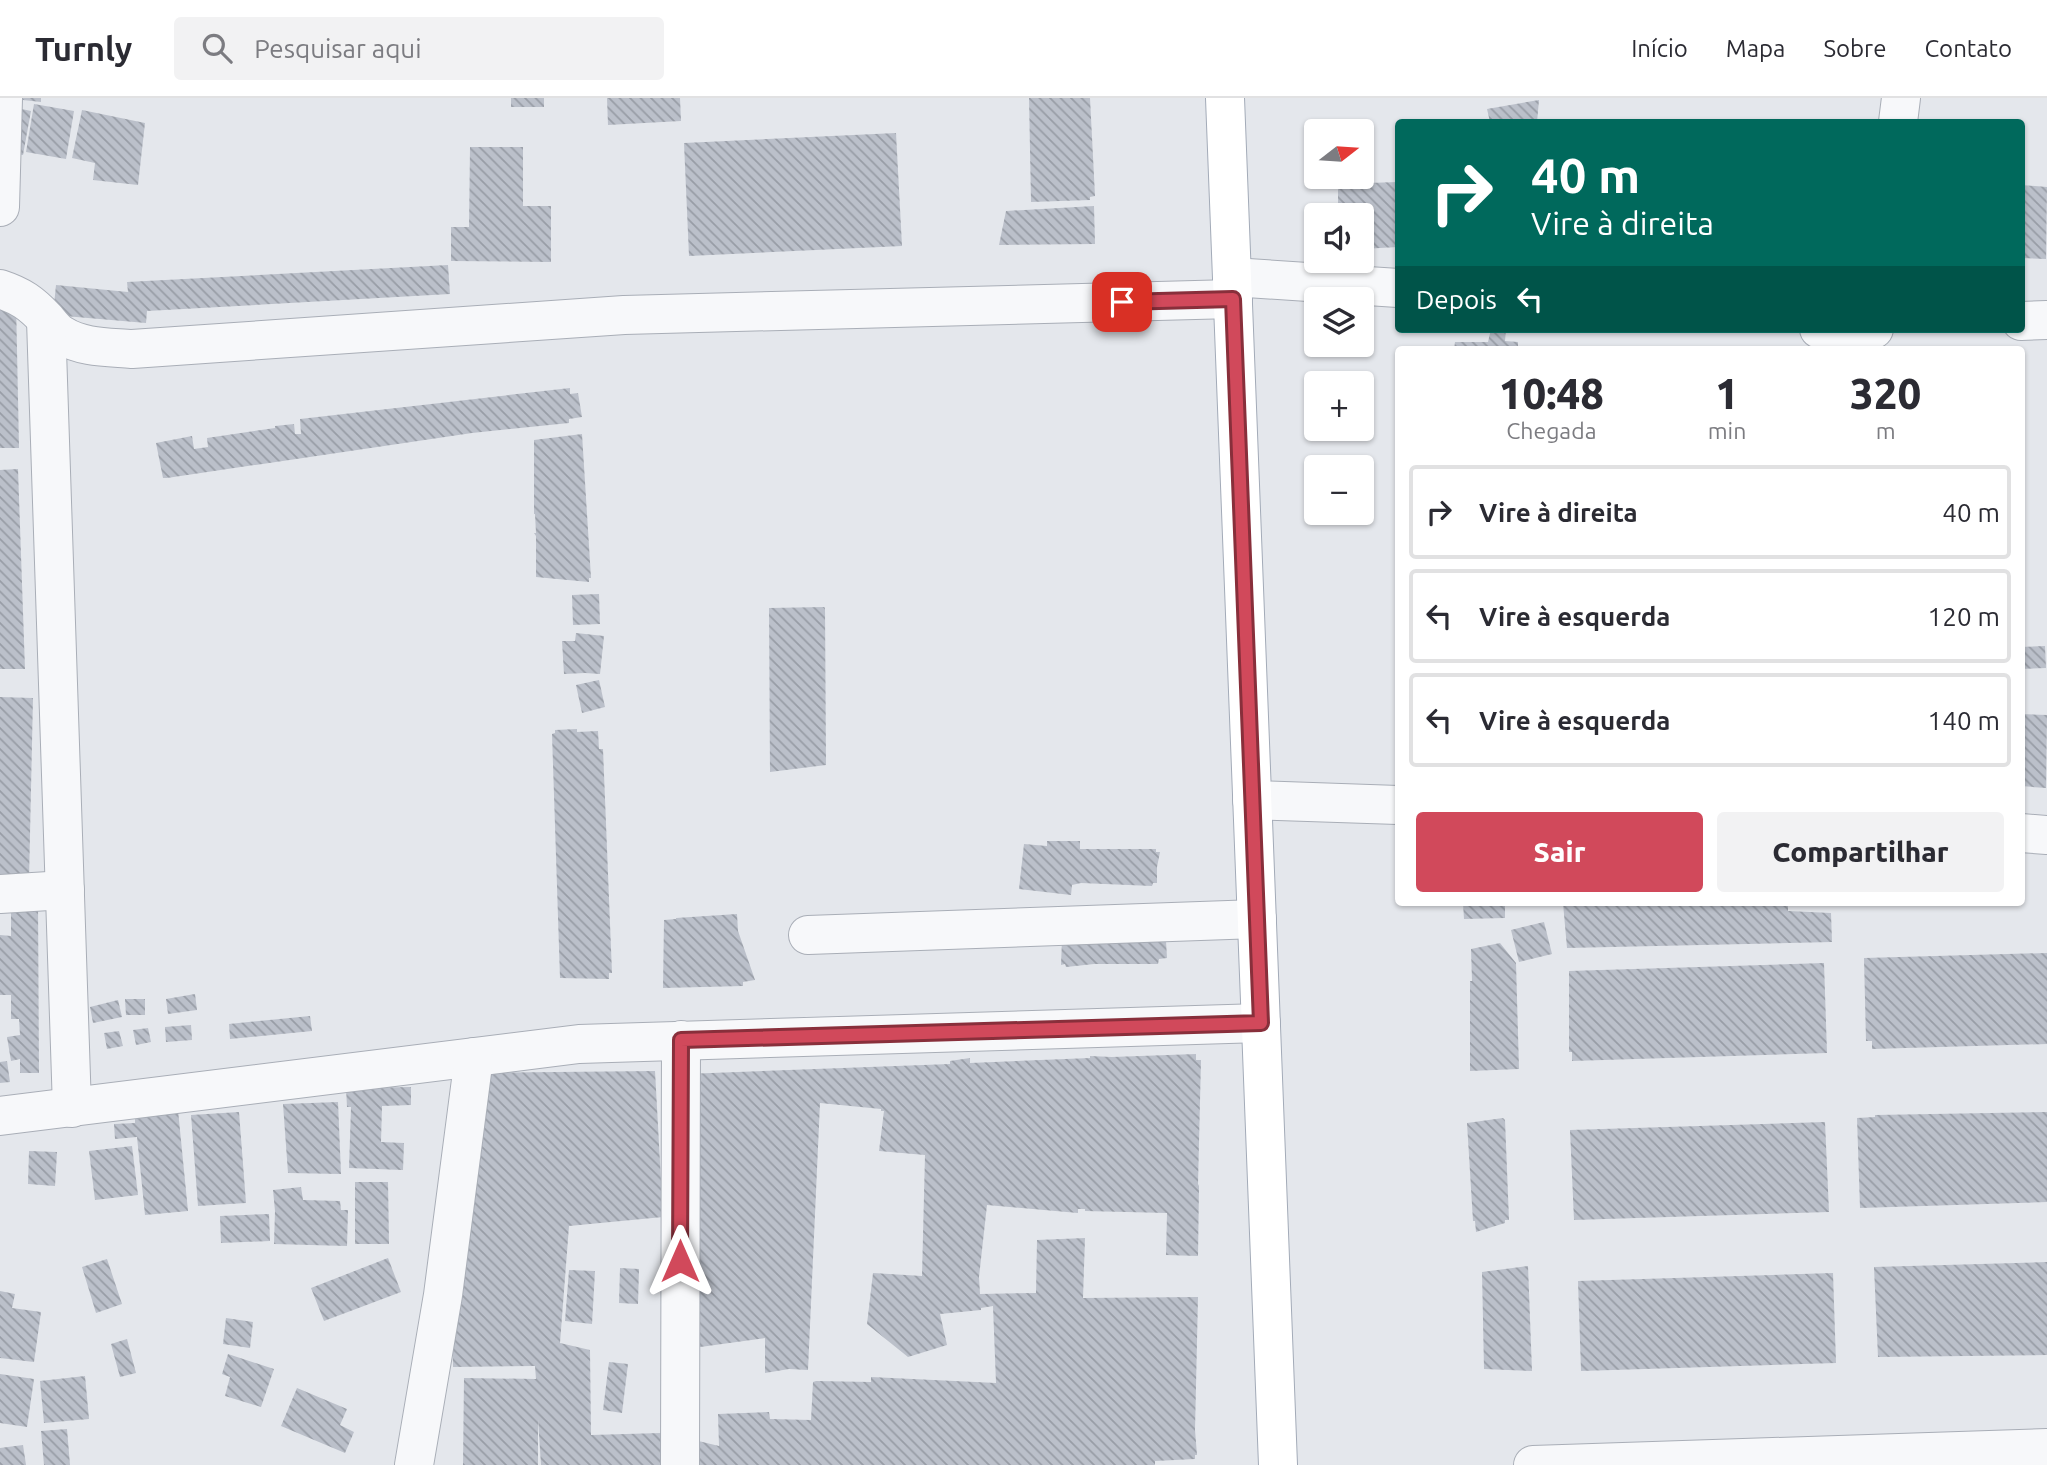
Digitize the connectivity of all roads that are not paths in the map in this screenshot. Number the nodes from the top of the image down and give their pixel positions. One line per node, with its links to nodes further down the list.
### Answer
1 (3, 98): 5 (street)
2 (1225, 98): 6 (main road)
3 (1900, 98): 4 (street)
4 (1898, 119)
5 (0, 207)
6 (1232, 288): 7 (street); 9 (street); 12 (main road)
7 (1395, 288)
8 (0, 289): 9 (street)
9 (46, 320): 16 (street)
10 (2047, 320): 11 (street)
11 (2025, 321)
12 (1252, 800): 13 (street); 18 (main road)
13 (1395, 806)
14 (2025, 833): 15 (street)
15 (2047, 835)
16 (65, 890): 17 (street); 23 (street)
17 (0, 894)
18 (1257, 919): 19 (street); 20 (main road)
19 (808, 935)
20 (1261, 1023): 21 (street); 29 (main road)
21 (681, 1040): 22 (street); 28 (street)
22 (474, 1056): 23 (street); 27 (street)
23 (72, 1108): 24 (street)
24 (0, 1116)
25 (2047, 1448): 26 (street)
26 (1812, 1460): 30 (street)
27 (414, 1465)
28 (680, 1465)
29 (1278, 1465)
30 (1533, 1465)

